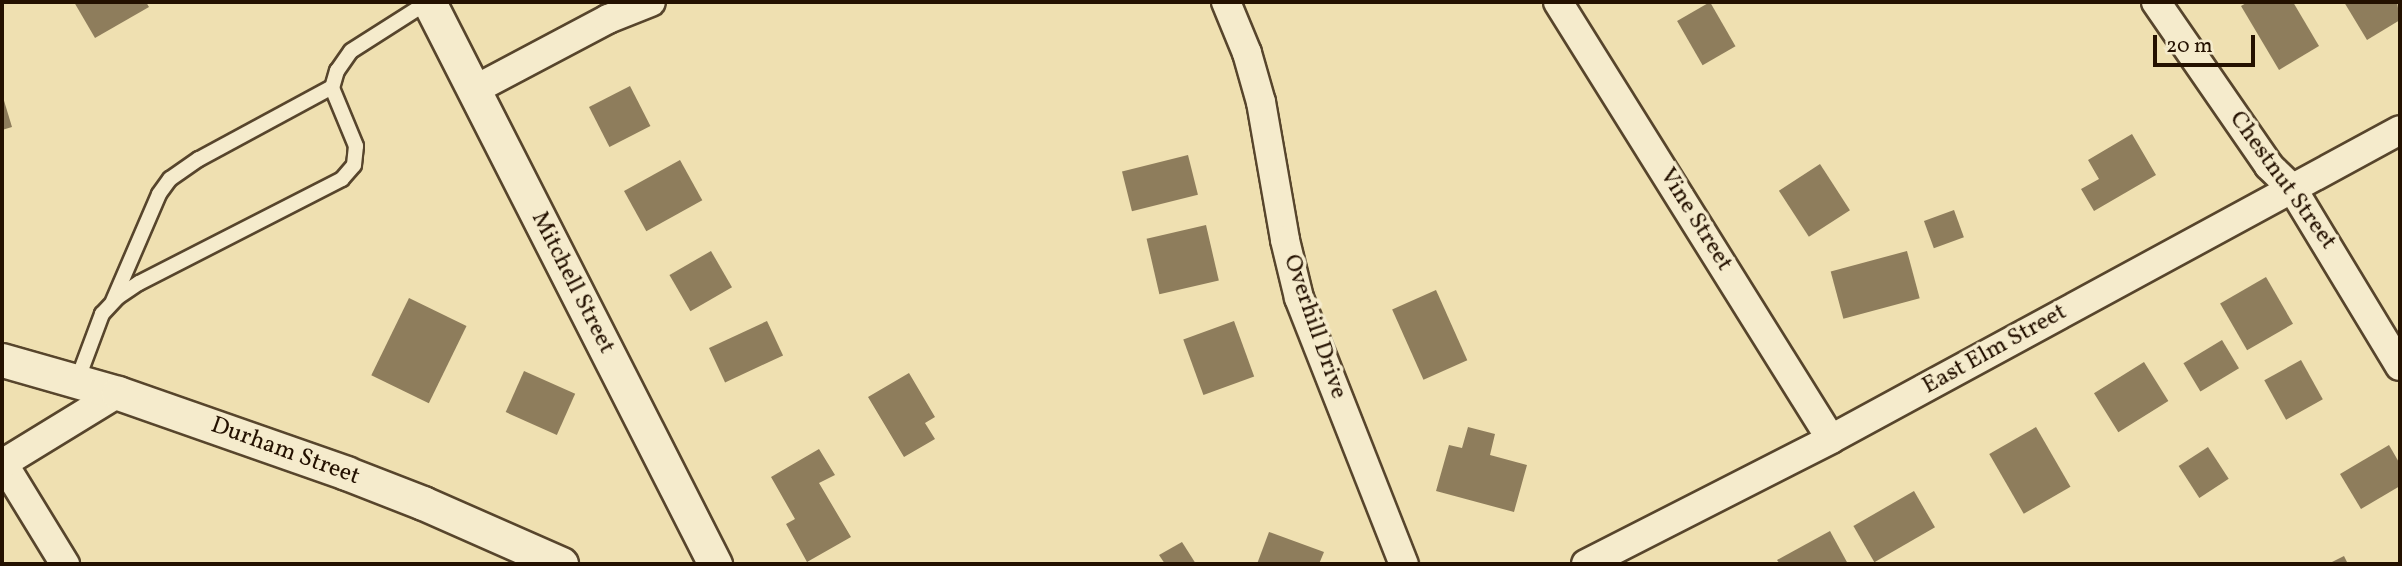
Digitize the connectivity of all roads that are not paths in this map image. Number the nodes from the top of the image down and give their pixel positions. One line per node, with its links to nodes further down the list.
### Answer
1 (429, 2): 6 (lane); 7 (street, Mitchell Street)
2 (651, 2): 7 (street)
3 (1558, 2): 15 (street, Vine Street)
4 (2156, 2): 9 (street, Chestnut Street)
5 (1232, 3): 20 (street, Overhill Drive)
6 (332, 87): 10 (lane); 10 (lane)
7 (474, 90): 19 (street, Mitchell Street)
8 (2400, 130): 9 (street, East Elm Street)
9 (2292, 188): 12 (street, Chestnut Street); 15 (street, East Elm Street)
10 (112, 302): 13 (lane)
11 (2, 360): 13 (street, Durham Street)
12 (2400, 366)
13 (77, 381): 14 (street, Durham Street)
14 (118, 393): 16 (street); 18 (street, Durham Street)
15 (1831, 439): 21 (street, East Elm Street)
16 (2, 464): 17 (street)
17 (65, 564)
18 (561, 564)
19 (715, 564)
20 (1404, 564)
21 (1586, 564)

